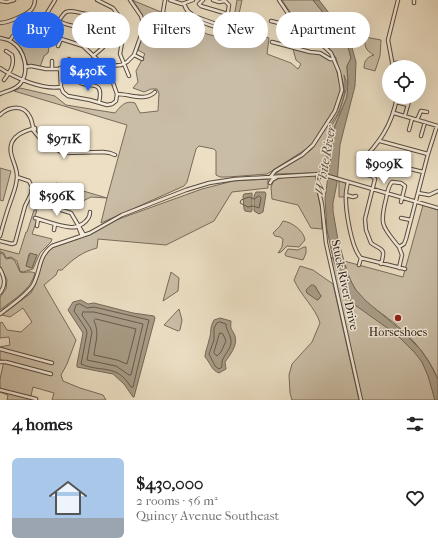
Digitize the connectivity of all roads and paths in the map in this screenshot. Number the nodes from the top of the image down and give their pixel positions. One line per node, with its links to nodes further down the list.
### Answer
1 (0, 0): 2 (street)
2 (14, 0)
3 (35, 0): 24 (street)
4 (55, 0): 16 (street)
5 (97, 0): 40 (street)
6 (130, 0): 32 (street)
7 (165, 0): 17 (street)
8 (170, 0): 14 (street)
9 (193, 0): 15 (street)
10 (202, 0): 18 (street)
11 (213, 0): 19 (street)
12 (279, 0): 20 (street)
13 (398, 0): 37 (street)
14 (176, 1): 15 (street)
15 (184, 4): 15 (street)
16 (48, 12)
17 (163, 12)
18 (220, 12)
19 (228, 12)
20 (286, 12)
21 (64, 14): 33 (street)
22 (271, 21): 23 (street)
23 (276, 22)
24 (0, 23)
25 (12, 37): 27 (street)
26 (0, 38): 27 (street)
27 (10, 40): 42 (street)
28 (272, 42): 36 (street)
29 (84, 48): 33 (street)
30 (327, 48): 36 (street)
31 (6, 51): 48 (street)
32 (134, 55): 35 (street); 40 (street)
33 (93, 56): 39 (street)
34 (69, 59): 45 (street)
35 (142, 59)
36 (334, 59): 81 (street)
37 (391, 60)
38 (52, 61): 47 (street)
39 (99, 62): 41 (street); 46 (street)
40 (124, 64): 41 (street); 49 (street)
41 (111, 66): 55 (street)
42 (25, 67): 47 (street); 50 (street)
43 (0, 68): 48 (street)
44 (60, 68): 45 (street); 47 (street); 52 (street)
45 (70, 68): 46 (street)
46 (76, 68): 56 (street)
47 (52, 69)
48 (9, 74): 50 (street); 51 (street)
49 (129, 76)
50 (23, 79): 52 (street); 54 (street)
51 (4, 80)
52 (61, 87): 56 (street)
53 (155, 92): 55 (street)
54 (0, 94)
55 (117, 94): 56 (street)
56 (99, 102)
57 (396, 104): 61 (street)
58 (404, 104): 59 (street)
59 (408, 105): 63 (street)
60 (427, 112): 65 (street)
61 (394, 113): 64 (street); 71 (street)
62 (0, 114): 68 (street)
63 (405, 114)
64 (412, 119): 65 (street); 69 (street)
65 (417, 120): 66 (street)
66 (425, 122): 67 (street); 70 (street)
67 (438, 126): 72 (street)
68 (33, 129): 73 (street); 80 (street)
69 (409, 130)
70 (421, 136)
71 (380, 140): 72 (street); 74 (street)
72 (428, 154): 76 (street)
73 (114, 156)
74 (365, 158): 75 (street); 76 (street)
75 (359, 164)
76 (423, 172): 87 (street)
77 (360, 173): 84 (street)
78 (321, 174): 79 (street); 82 (street); 124 (street, Stuck River Drive)
79 (282, 176): 81 (street); 83 (street)
80 (17, 177): 107 (street); 108 (street)
81 (271, 177): 106 (street)
82 (348, 182): 84 (street); 89 (street)
83 (270, 183)
84 (373, 189): 86 (street); 111 (street)
85 (438, 191): 88 (street)
86 (387, 193): 91 (street); 91 (street); 103 (street)
87 (418, 193): 88 (street); 94 (street)
88 (433, 194): 92 (street)
89 (346, 195): 90 (street); 110 (street)
90 (356, 196)
91 (402, 198): 93 (street); 94 (street)
92 (434, 198)
93 (401, 202)
94 (416, 202): 96 (street); 99 (street)
95 (45, 204): 101 (street)
96 (438, 208)
97 (90, 212): 101 (street)
98 (401, 218): 99 (street)
99 (411, 220): 109 (street)
100 (55, 224): 101 (street); 102 (street); 104 (street)
101 (78, 225): 106 (street)
102 (37, 226)
103 (384, 226): 105 (street); 109 (street)
104 (54, 230)
105 (381, 230)
106 (83, 235): 117 (street)
107 (0, 236)
108 (0, 240)
109 (399, 247): 113 (street)
110 (361, 258): 111 (street); 112 (street)
111 (381, 264): 113 (street)
112 (359, 265)
113 (399, 268): 115 (street)
114 (0, 269): 116 (street)
115 (405, 269)
116 (0, 293)
117 (0, 314)
118 (0, 349): 120 (street)
119 (0, 362): 121 (street)
120 (52, 363)
121 (51, 374)
122 (0, 390): 123 (street)
123 (36, 399)
124 (361, 400)

